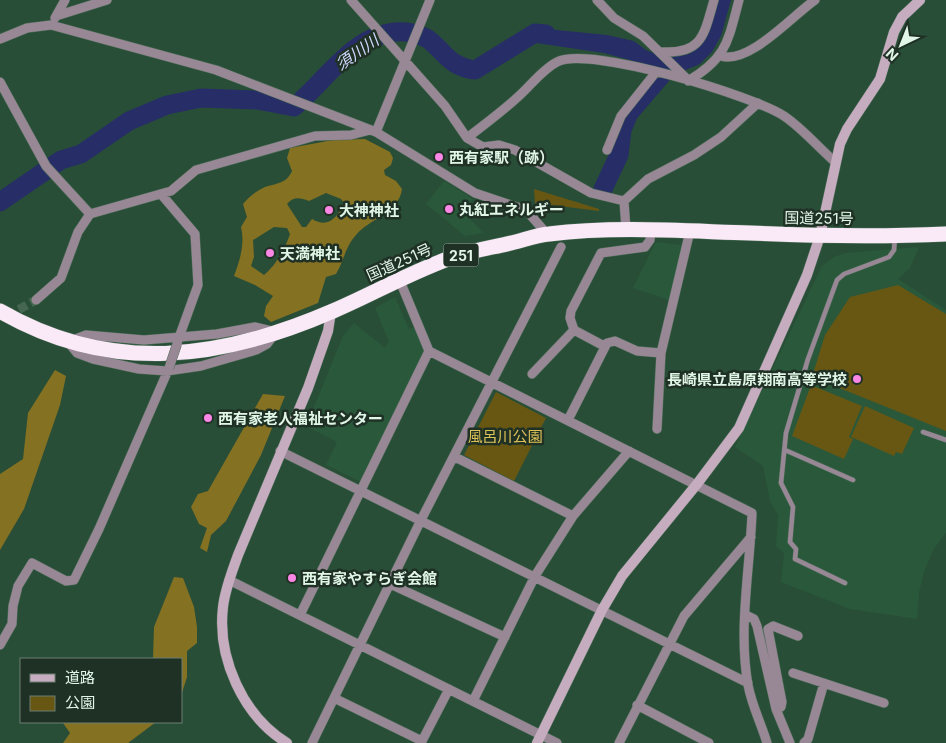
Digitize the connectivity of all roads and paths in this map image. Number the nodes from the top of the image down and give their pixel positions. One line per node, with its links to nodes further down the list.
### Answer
1 (66, 0): 10 (street)
2 (107, 0): 10 (street)
3 (351, 0): 15 (street)
4 (430, 0): 15 (street)
5 (597, 0): 13 (street)
6 (714, 0): 13 (street)
7 (739, 0): 14 (street)
8 (920, 0): 23 (street)
9 (811, 1): 14 (street)
10 (56, 16): 11 (street)
11 (51, 25): 12 (street); 20 (street)
12 (0, 39)
13 (663, 53): 17 (street)
14 (721, 56): 17 (street)
15 (405, 61): 20 (street); 21 (street)
16 (661, 73): 17 (street); 21 (street); 22 (street)
17 (685, 78): 19 (street)
18 (0, 82): 26 (street)
19 (758, 103): 23 (street); 25 (street)
20 (373, 131): 24 (street); 30 (street)
21 (467, 138): 25 (street)
22 (607, 150)
23 (835, 162): 32 (street)
24 (161, 194): 26 (street); 41 (street)
25 (624, 201): 27 (street)
26 (90, 214): 36 (street)
27 (626, 228): 28 (highway, 国道251号 / 251); 30 (highway, 国道251号 / 251)
28 (651, 230): 29 (highway, 国道251号 / 251); 39 (street)
29 (690, 231): 32 (highway, 国道251号 / 251); 45 (street)
30 (547, 234): 35 (highway, 国道251号 / 251)
31 (946, 234): 33 (highway, 国道251号 / 251)
32 (820, 236): 33 (highway, 国道251号 / 251); 58 (street)
33 (895, 236): 53 (lane)
34 (561, 247): 48 (street)
35 (400, 281): 38 (highway, 国道251号 / 251); 44 (street)
36 (36, 300)
37 (0, 311): 42 (highway, 国道251号 / 251)
38 (331, 312): 40 (highway, 国道251号 / 251); 54 (street)
39 (574, 330): 43 (street); 47 (street)
40 (276, 332): 41 (street); 42 (highway, 国道251号 / 251); 46 (street)
41 (178, 341): 42 (street); 46 (street, bridge)
42 (68, 342): 46 (street)
43 (604, 346): 45 (street); 49 (street)
44 (428, 351): 48 (street); 59 (street)
45 (661, 353): 50 (street)
46 (168, 370): 74 (street)
47 (532, 374)
48 (492, 383): 49 (street); 56 (street)
49 (568, 420): 55 (street)
50 (657, 429)
51 (923, 432): 52 (lane)
52 (946, 440)
53 (785, 450): 57 (lane); 65 (lane)
54 (280, 451): 59 (street); 64 (street)
55 (629, 451): 58 (street); 60 (street)
56 (455, 457): 60 (street); 61 (street)
57 (852, 480)
58 (697, 484): 62 (street); 67 (street)
59 (362, 492): 61 (street); 68 (street)
60 (573, 516): 63 (street)
61 (422, 520): 63 (street); 66 (street)
62 (751, 538): 69 (street); 72 (street)
63 (535, 576): 67 (street); 71 (street)
64 (228, 580): 68 (street); 85 (street)
65 (845, 583)
66 (390, 584): 71 (street); 73 (street)
67 (602, 610): 72 (street); 84 (street)
68 (300, 615): 73 (street)
69 (746, 615): 77 (street); 83 (street)
70 (798, 636): 83 (street)
71 (505, 637): 80 (street)
72 (668, 643): 77 (street); 82 (street)
73 (360, 644): 78 (street); 79 (street)
74 (0, 645)
75 (793, 673): 76 (street)
76 (824, 683): 81 (street); 92 (street)
77 (748, 684): 90 (street)
78 (449, 689): 79 (street); 80 (street)
79 (334, 698): 86 (street)
80 (473, 701): 84 (street)
81 (884, 702)
82 (637, 705): 88 (street); 89 (street)
83 (776, 709): 91 (street)
84 (538, 739): 87 (street)
85 (287, 743)
86 (312, 743)
87 (556, 743)
88 (619, 743)
89 (710, 743)
90 (768, 743)
91 (790, 743)
92 (804, 743)

